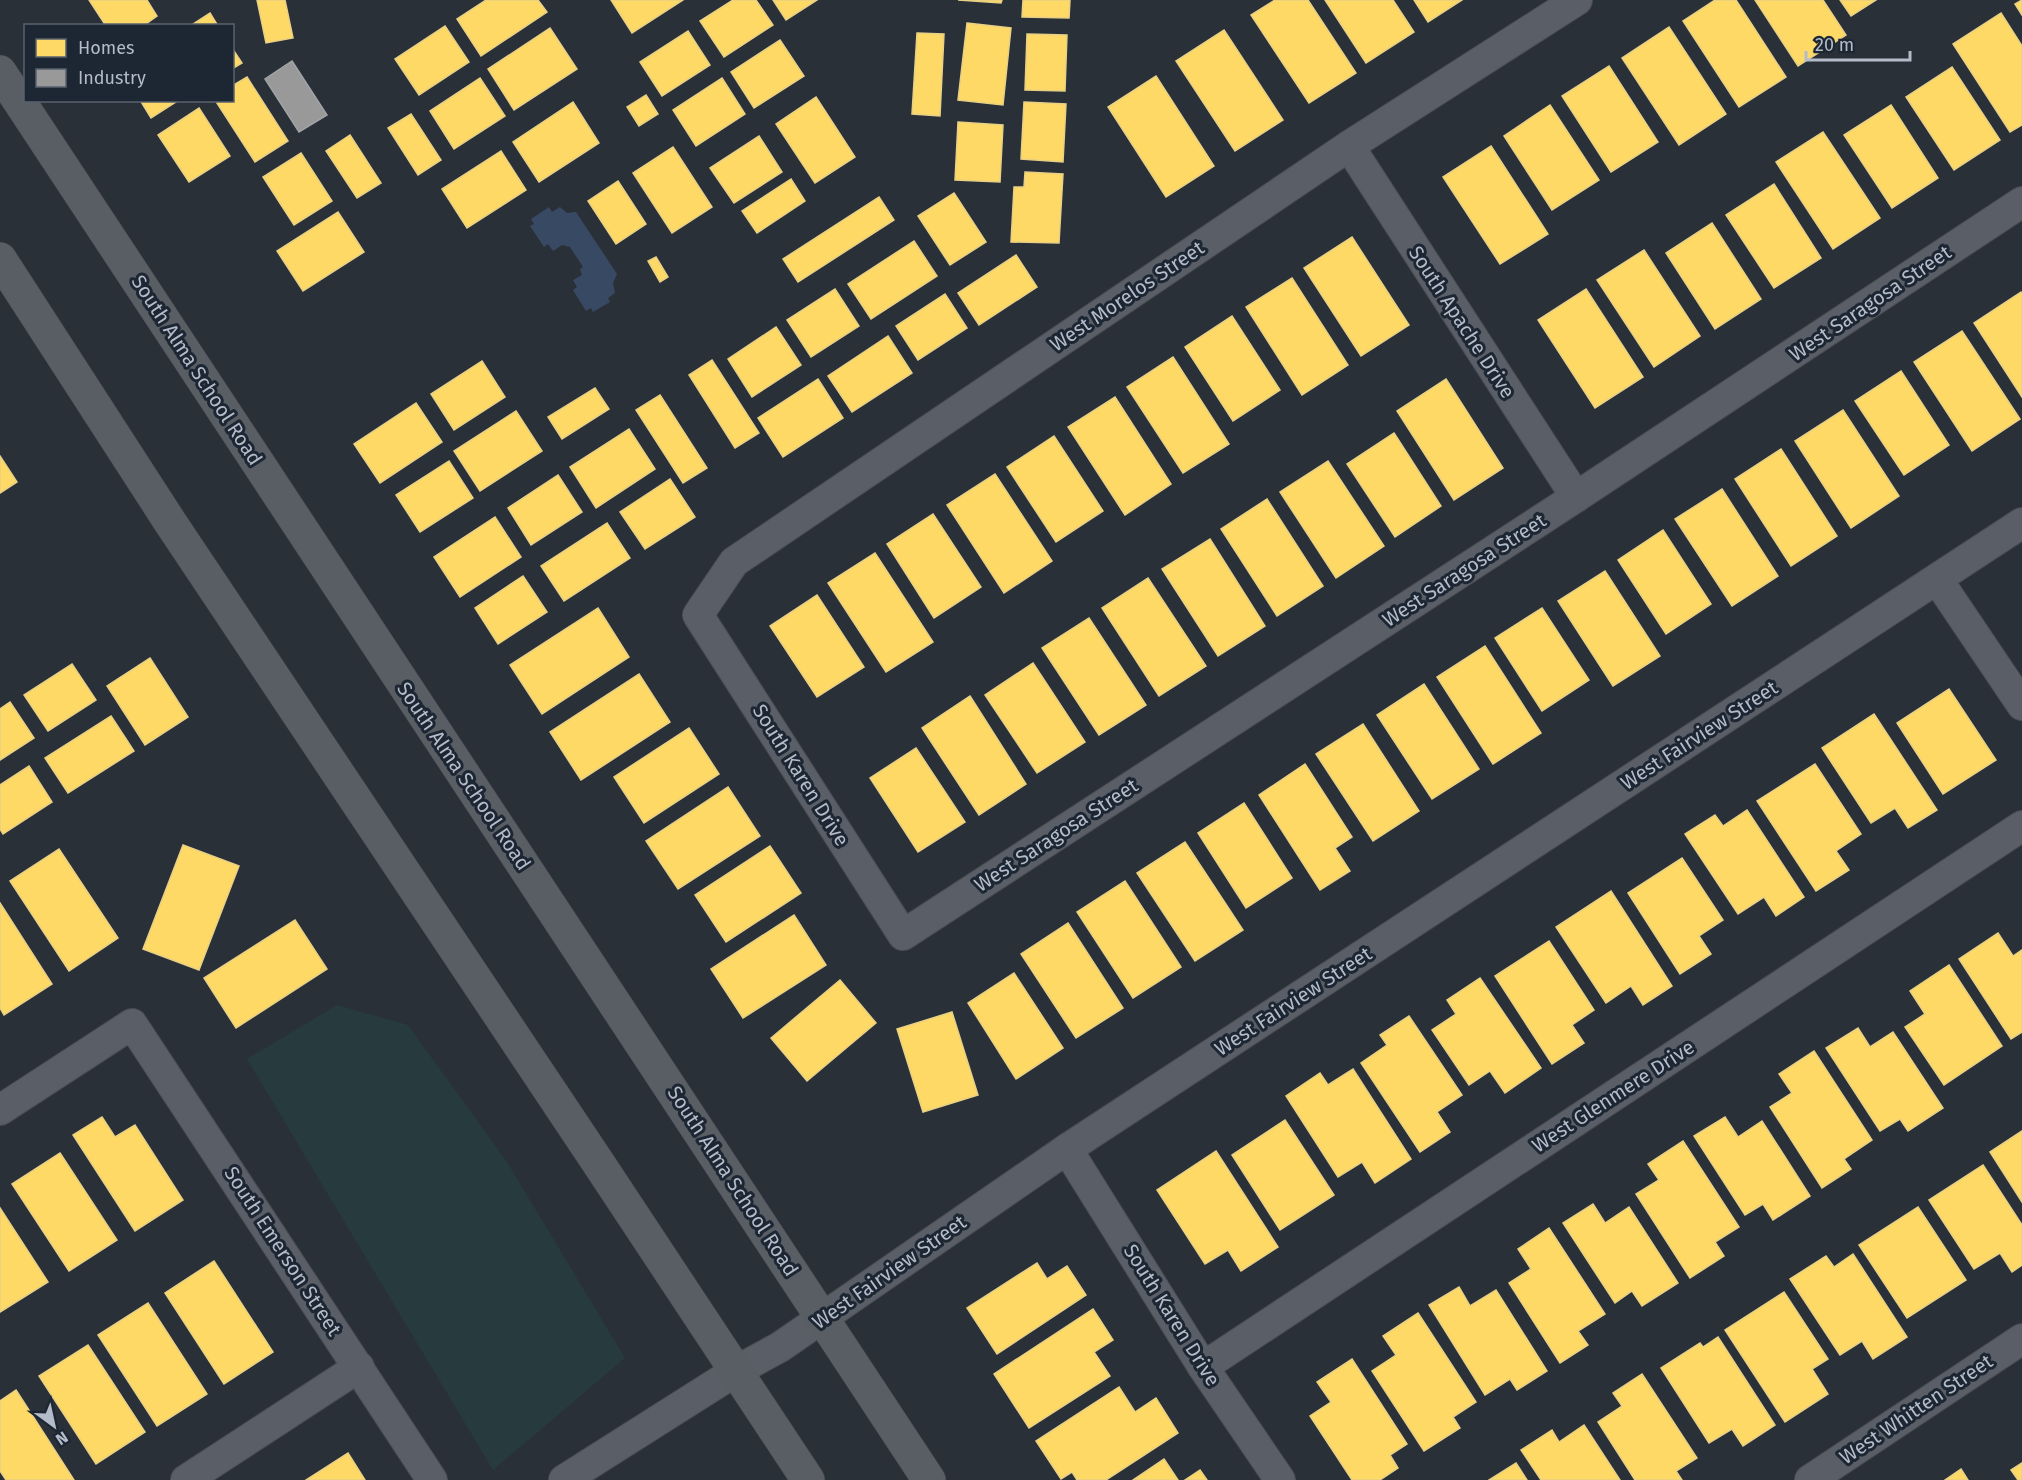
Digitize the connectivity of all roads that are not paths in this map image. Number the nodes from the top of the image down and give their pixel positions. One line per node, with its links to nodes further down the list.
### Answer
1 (1577, 0): 3 (street, West Morelos Street)
2 (0, 72): 15 (main road, South Alma School Road)
3 (1348, 146): 6 (street, South Apache Drive); 9 (street, West Morelos Street)
4 (2022, 202): 6 (street, West Saragosa Street)
5 (0, 259): 19 (main road)
6 (1576, 497): 12 (street, West Saragosa Street)
7 (2022, 523): 8 (street, West Fairview Street)
8 (1937, 579): 10 (street); 14 (street, West Fairview Street)
9 (698, 615): 12 (street, South Karen Drive)
10 (2022, 705)
11 (2022, 826): 18 (street, West Glenmere Drive)
12 (903, 935)
13 (0, 1110): 17 (street, South Emerson Street)
14 (1067, 1149): 15 (street, West Fairview Street); 18 (street, South Karen Drive)
15 (822, 1317): 19 (street, West Fairview Street); 24 (main road, South Alma School Road)
16 (2022, 1339): 26 (street, West Whitten Street)
17 (359, 1367): 20 (street); 21 (street, South Emerson Street)
18 (1203, 1367): 25 (street, South Karen Drive)
19 (736, 1371): 22 (street, West Fairview Street); 23 (main road)
20 (186, 1480)
21 (432, 1480)
22 (564, 1480)
23 (808, 1480)
24 (929, 1480)
25 (1280, 1480)
26 (1810, 1480)

